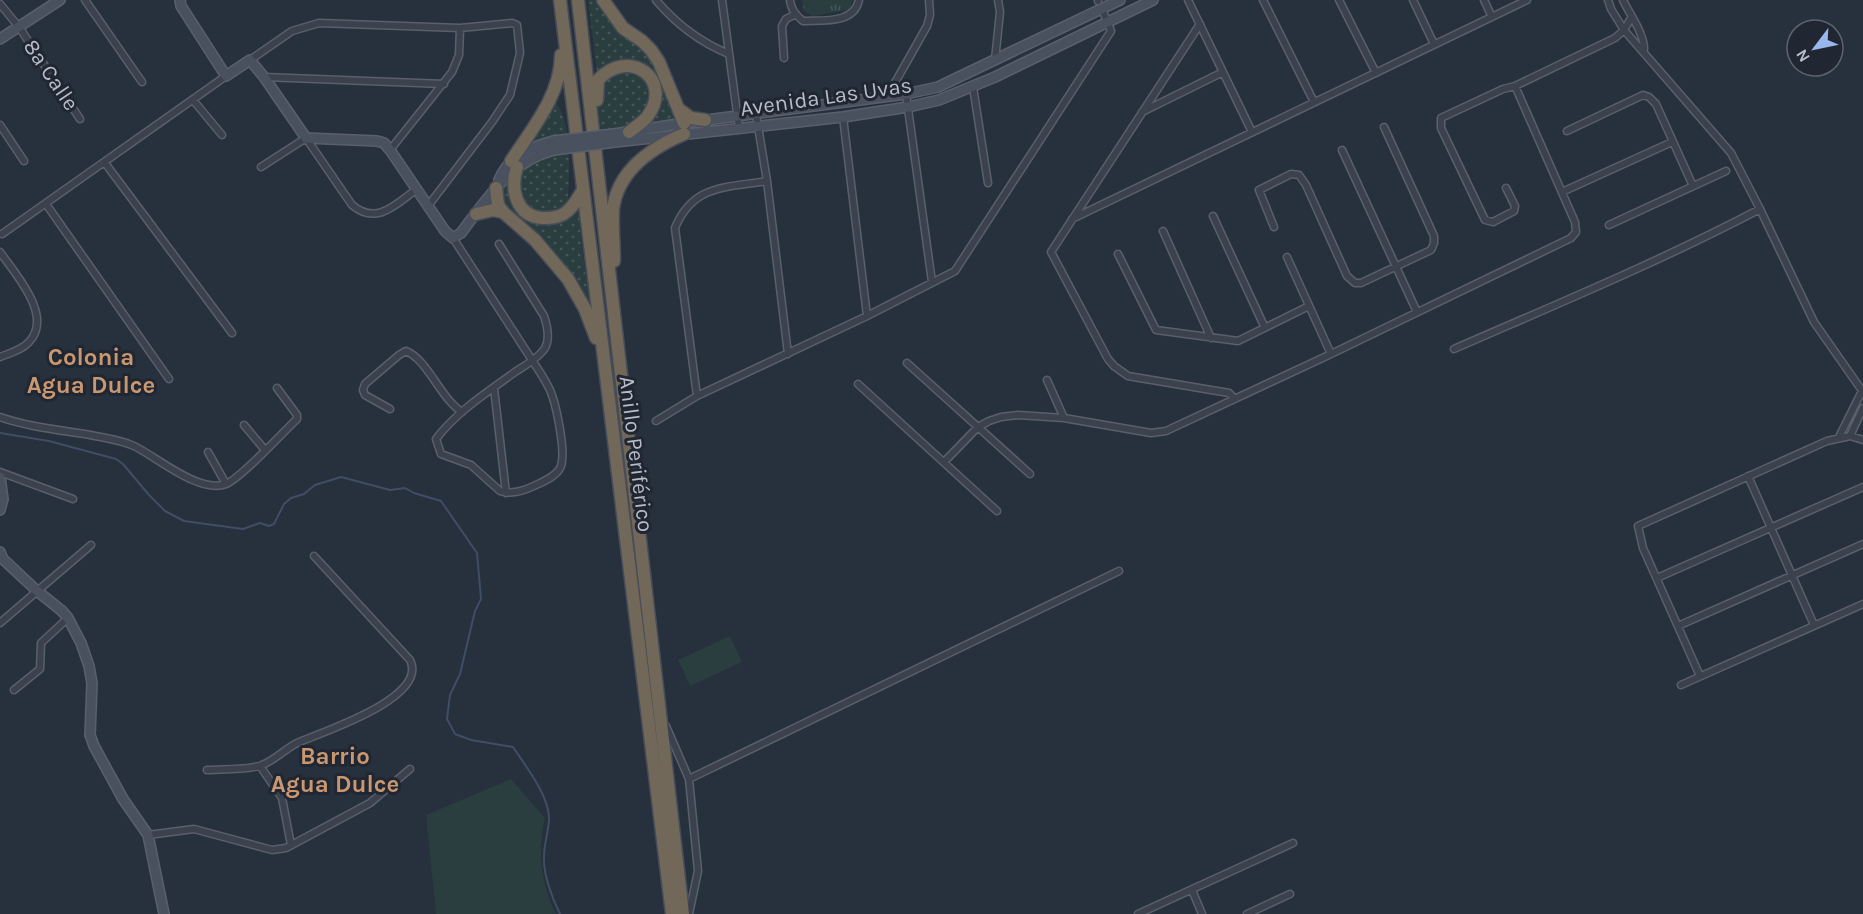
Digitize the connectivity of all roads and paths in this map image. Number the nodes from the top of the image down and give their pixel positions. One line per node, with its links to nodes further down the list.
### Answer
1 (60, 0): 31 (street)
2 (85, 0): 45 (street)
3 (180, 0): 43 (street)
4 (560, 0): 27 (highway, Anillo Periférico)
5 (578, 0): 64 (highway, Anillo Periférico)
6 (603, 0): 54 (highway)
7 (656, 0): 37 (street)
8 (722, 0): 37 (street)
9 (790, 0): 25 (street)
10 (860, 0): 25 (street)
11 (929, 0): 50 (street)
12 (998, 0): 40 (street)
13 (1120, 0): 23 (street, Avenida Las Uvas)
14 (1153, 0): 29 (street, Avenida Las Uvas)
15 (1188, 0): 30 (street)
16 (1263, 0): 52 (street)
17 (1339, 0): 42 (street)
18 (1413, 0): 35 (street)
19 (1484, 0): 26 (street)
20 (1527, 0): 26 (street)
21 (1608, 0): 33 (street)
22 (1623, 0): 28 (street)
23 (1099, 3): 29 (street); 40 (street, Avenida Las Uvas)
24 (0, 4): 31 (street, 8a Calle)
25 (796, 14): 38 (street)
26 (1492, 17): 35 (street)
27 (562, 18): 77 (highway); 86 (highway, Anillo Periférico)
28 (1631, 18): 33 (street); 36 (street)
29 (1108, 22): 48 (street, Avenida Las Uvas); 105 (street)
30 (1200, 24): 41 (street); 55 (street)
31 (19, 27): 34 (street); 59 (street, 8a Calle)
32 (460, 28): 39 (street); 46 (street); 89 (street)
33 (1624, 30): 36 (street); 47 (street)
34 (0, 39)
35 (1434, 44): 42 (street)
36 (1644, 50): 90 (street)
37 (729, 54): 57 (street)
38 (784, 58)
39 (250, 60): 43 (street); 44 (street)
40 (995, 61): 49 (street, Avenida Las Uvas)
41 (1223, 72): 55 (street); 68 (street)
42 (1376, 73): 52 (street)
43 (226, 76): 51 (street)
44 (264, 77): 46 (street); 71 (street)
45 (142, 81)
46 (444, 84): 73 (street)
47 (1515, 86): 84 (street); 87 (street)
48 (973, 87): 53 (street, Avenida Las Uvas); 81 (street)
49 (906, 94): 50 (street, Avenida Las Uvas); 53 (street)
50 (888, 95): 56 (street, Avenida Las Uvas)
51 (193, 100): 69 (street); 76 (street)
52 (1314, 102): 68 (street)
53 (908, 107): 58 (street, Avenida Las Uvas); 105 (street)
54 (678, 108): 60 (highway); 66 (highway)
55 (1142, 112): 94 (street)
56 (756, 114): 57 (street, Avenida Las Uvas); 62 (street)
57 (737, 116): 60 (street, Avenida Las Uvas); 65 (street)
58 (843, 117): 62 (street, Avenida Las Uvas); 109 (street)
59 (80, 119)
60 (705, 120): 66 (street, Avenida Las Uvas)
61 (0, 125): 75 (street)
62 (757, 126): 65 (street, Avenida Las Uvas); 80 (street)
63 (1384, 127): 104 (street)
64 (593, 128): 70 (highway); 108 (highway, Anillo Periférico)
65 (739, 128): 66 (street, Avenida Las Uvas)
66 (684, 129): 70 (street, Avenida Las Uvas); 108 (highway)
67 (1567, 131): 72 (street)
68 (1252, 132): 94 (street)
69 (222, 135)
70 (620, 137): 77 (street, Avenida Las Uvas, bridge)
71 (306, 138): 73 (street); 78 (street); 85 (street)
72 (1672, 142): 82 (street); 87 (street)
73 (390, 150): 85 (street)
74 (1342, 150): 104 (street)
75 (24, 161)
76 (105, 163): 88 (street); 111 (street)
77 (514, 164): 83 (street, Avenida Las Uvas); 86 (highway)
78 (261, 167)
79 (1726, 171): 82 (street)
80 (767, 181): 114 (street); 126 (street)
81 (988, 183)
82 (1693, 186): 95 (street)
83 (496, 188): 91 (highway); 92 (street, Avenida Las Uvas)
84 (1506, 188)
85 (417, 189): 89 (street)
86 (583, 190): 117 (highway, Anillo Periférico)
87 (1562, 192): 107 (street)
88 (46, 204): 98 (street); 120 (street)
89 (428, 206): 99 (street)
90 (1760, 209): 113 (street); 125 (street)
91 (503, 212): 92 (highway); 117 (highway)
92 (476, 214): 99 (street, Avenida Las Uvas)
93 (1213, 216): 110 (street)
94 (1072, 219): 127 (street)
95 (1609, 225)
96 (1274, 227): 104 (street)
97 (1163, 231): 112 (street)
98 (2, 234)
99 (453, 238): 118 (street)
100 (499, 244): 118 (street)
101 (0, 252): 116 (street)
102 (1118, 254): 112 (street)
103 (1287, 257): 106 (street)
104 (1396, 268): 107 (street)
105 (932, 282): 109 (street)
106 (1309, 306): 110 (street); 115 (street)
107 (1417, 312): 115 (street)
108 (613, 316): 169 (highway, Anillo Periférico)
109 (867, 316): 114 (street)
110 (1265, 328): 112 (street)
111 (232, 333)
112 (1211, 338)
113 (1454, 350)
114 (788, 354): 126 (street)
115 (1331, 354): 127 (street)
116 (0, 357)
117 (603, 358): 180 (highway, Anillo Periférico)
118 (532, 360): 124 (street); 148 (street)
119 (907, 363): 135 (street)
120 (169, 378)
121 (1047, 380): 132 (street)
122 (858, 384): 141 (street)
123 (278, 388): 139 (street)
124 (494, 388): 130 (street); 148 (street)
125 (1863, 391): 137 (street)
126 (697, 396): 133 (street)
127 (1234, 398): 132 (street)
128 (1863, 408): 136 (street)
129 (390, 409): 130 (street)
130 (462, 412): 148 (street)
131 (0, 417): 146 (street)
132 (1064, 418): 135 (street)
133 (656, 422)
134 (244, 425): 139 (street)
135 (978, 427): 141 (street); 143 (street)
136 (1850, 436): 137 (street); 138 (street)
137 (1839, 437): 144 (street)
138 (1863, 440)
139 (265, 450): 146 (street)
140 (208, 452): 146 (street)
141 (944, 462): 151 (street)
142 (0, 472): 149 (street)
143 (1030, 474)
144 (1748, 476): 152 (street); 159 (street)
145 (0, 477): 150 (street)
146 (226, 484)
147 (1863, 487): 152 (street)
148 (506, 493)
149 (73, 499)
150 (0, 510)
151 (998, 511)
152 (1771, 528): 158 (street); 159 (street)
153 (1863, 544): 158 (street)
154 (91, 545): 160 (street)
155 (314, 556): 170 (street)
156 (1, 558): 160 (street)
157 (1119, 571): 173 (street)
158 (1792, 575): 164 (street); 165 (street)
159 (1657, 578): 165 (street)
160 (36, 590): 162 (street); 163 (street)
161 (1863, 604): 164 (street)
162 (68, 618): 168 (street); 174 (street)
163 (0, 623)
164 (1815, 625): 166 (street)
165 (1678, 626): 166 (street)
166 (1700, 676): 167 (street)
167 (1681, 685)
168 (14, 690)
169 (659, 710): 173 (street); 181 (highway, Anillo Periférico)
170 (260, 766): 172 (street); 176 (street)
171 (410, 769): 176 (street)
172 (207, 770)
173 (689, 780): 182 (street)
174 (148, 836): 176 (street); 179 (street)
175 (1293, 843): 177 (street)
176 (291, 845)
177 (1192, 891): 183 (street); 184 (street)
178 (1290, 894): 185 (street)
179 (164, 914)
180 (672, 914)
181 (683, 914)
182 (689, 914)
183 (1138, 914)
184 (1202, 914)
185 (1248, 914)

